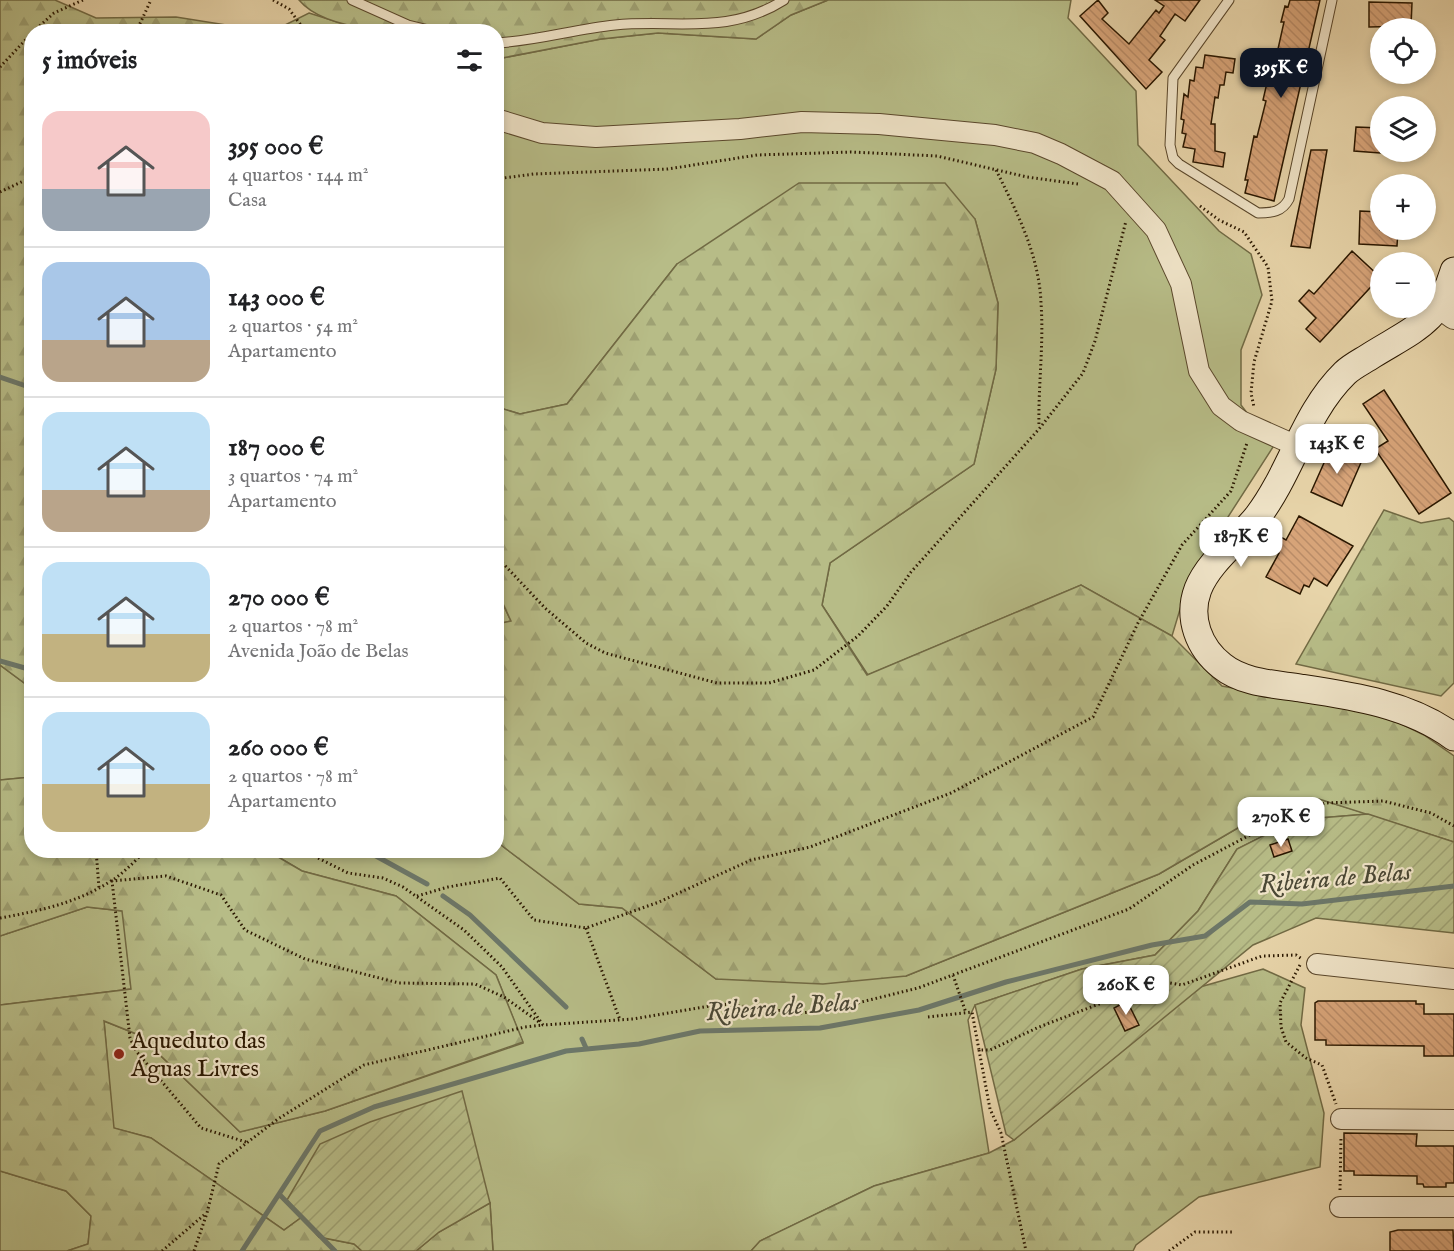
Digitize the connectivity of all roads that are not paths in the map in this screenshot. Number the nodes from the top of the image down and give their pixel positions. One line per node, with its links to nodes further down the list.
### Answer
1 (352, 0): 5 (lane)
2 (784, 0): 6 (lane)
3 (1229, 0): 4 (lane)
4 (1332, 0)
5 (406, 24)
6 (504, 42)
7 (504, 121): 10 (street)
8 (1454, 271): 9 (main road)
9 (1447, 312): 10 (main road)
10 (1297, 446): 11 (main road)
11 (1454, 737)
12 (1310, 962): 13 (street)
13 (1454, 979)
14 (1341, 1119): 15 (street)
15 (1454, 1120)
16 (1340, 1207): 17 (street)
17 (1454, 1207)

